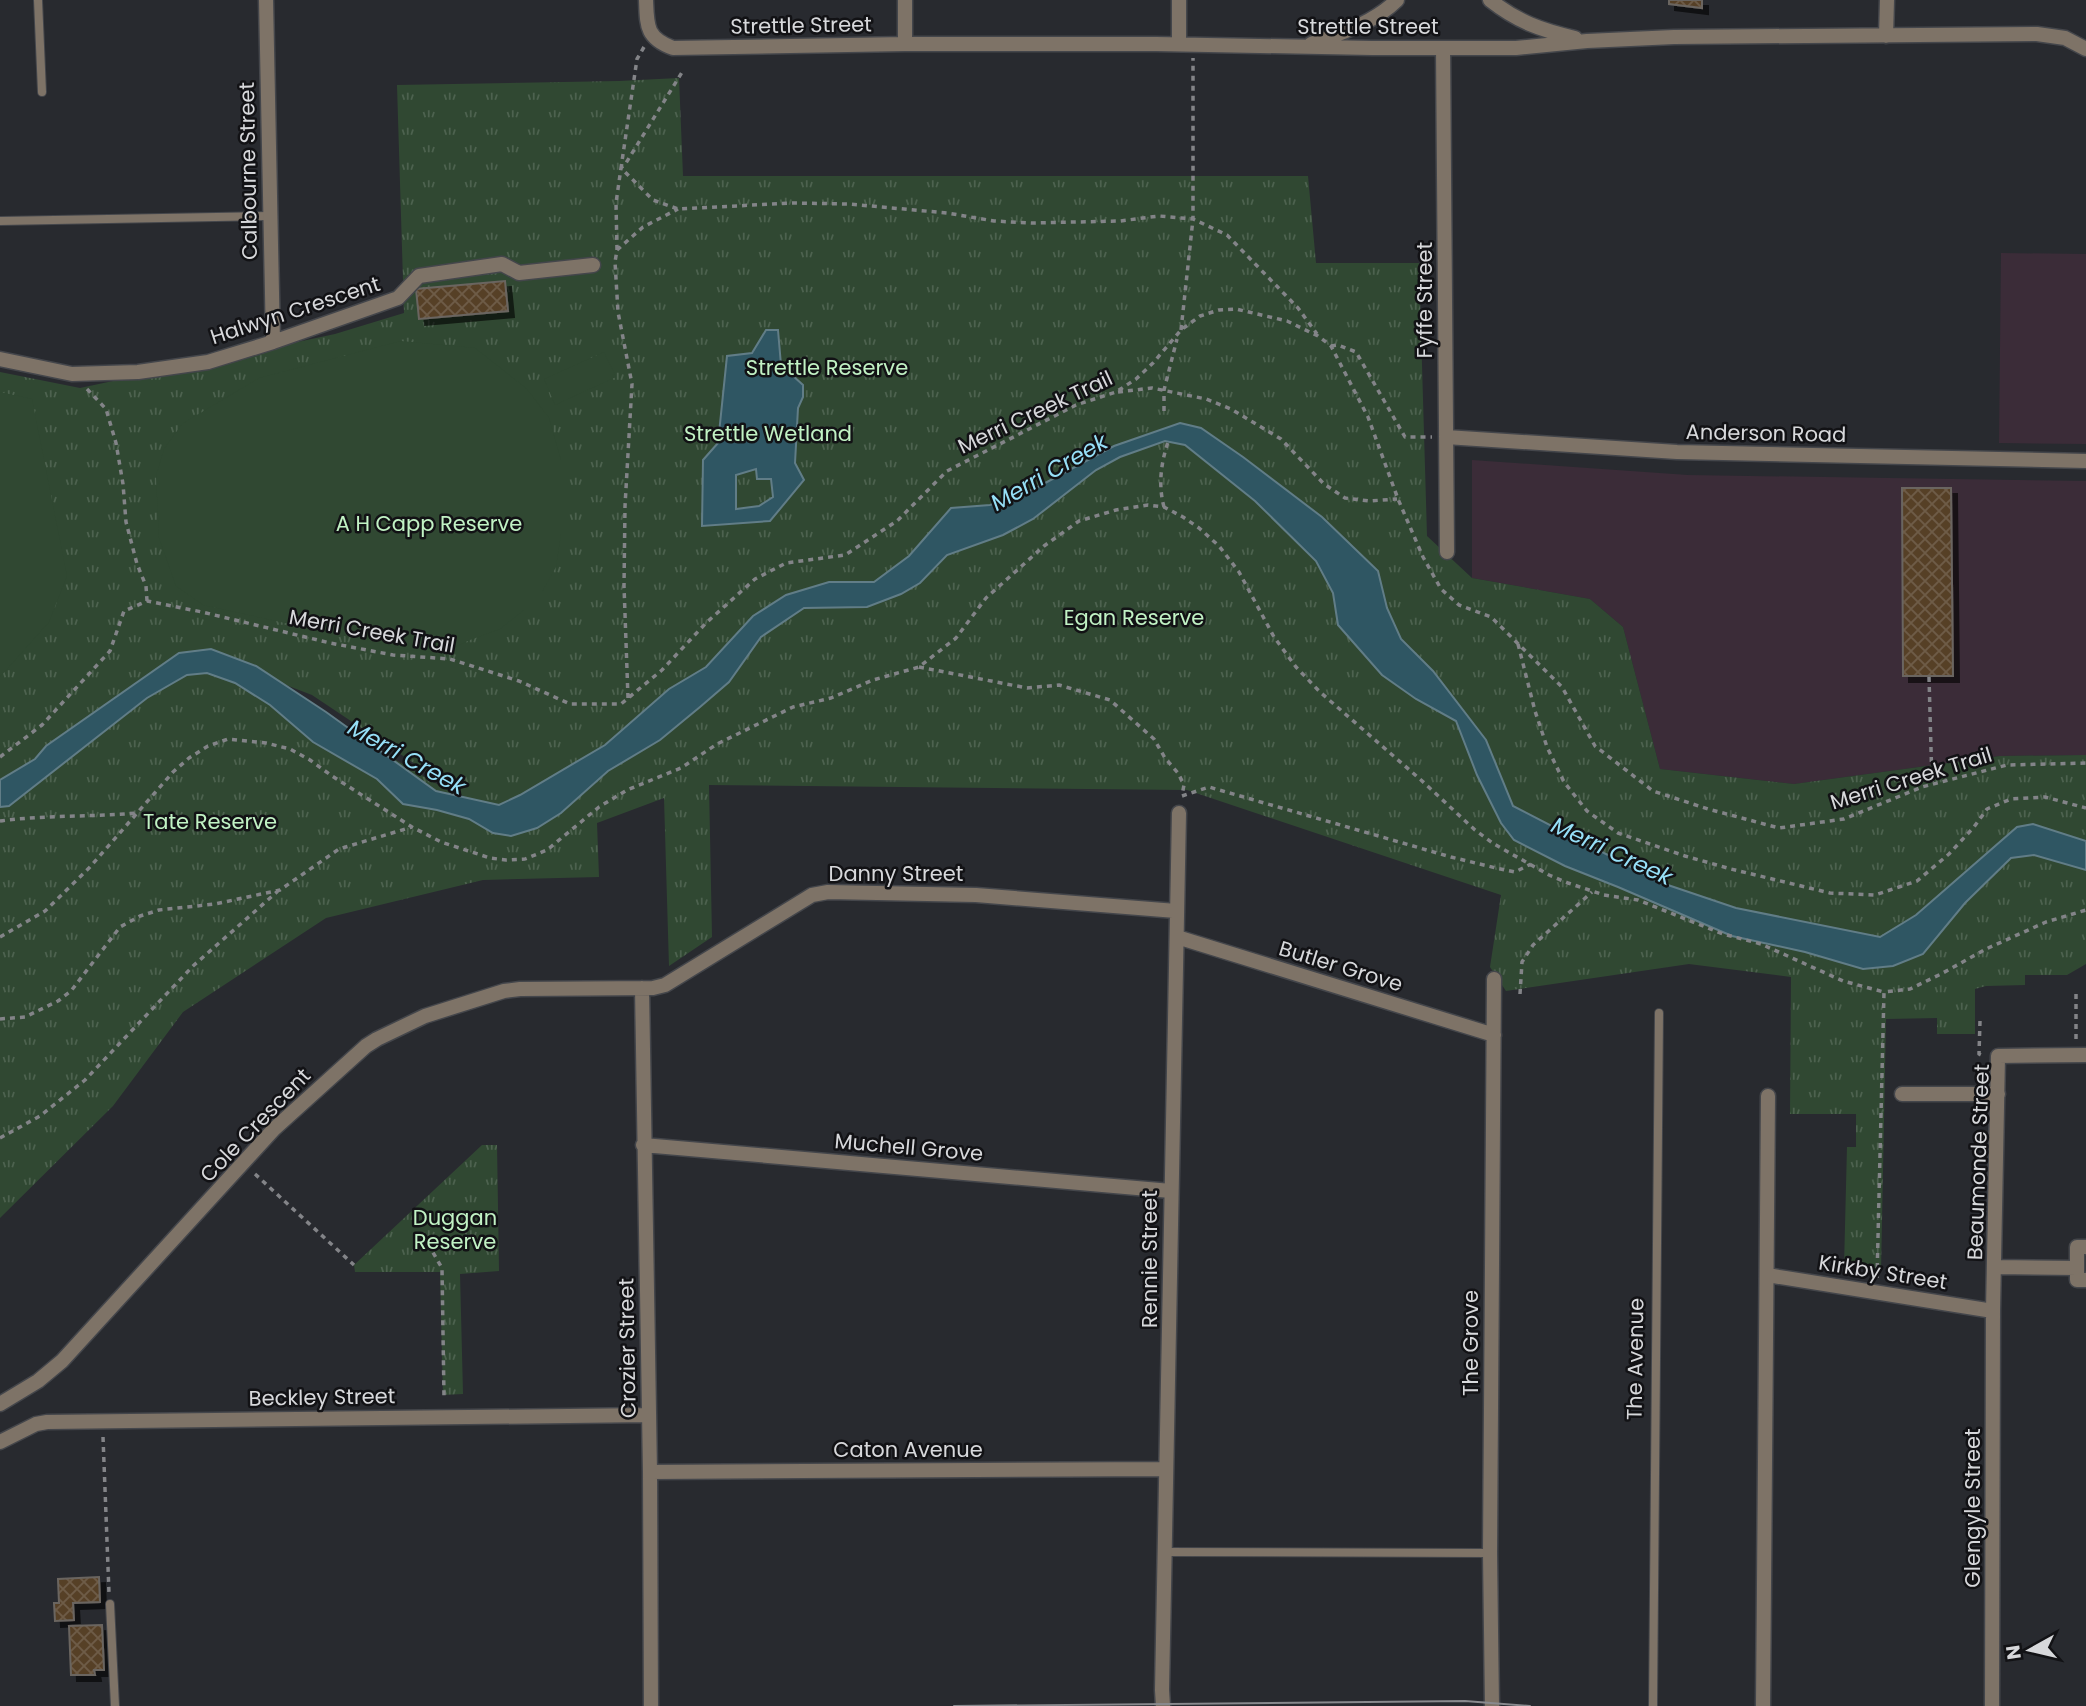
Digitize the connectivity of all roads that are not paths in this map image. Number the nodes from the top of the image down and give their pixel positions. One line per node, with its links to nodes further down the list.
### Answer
1 (38, 0): 16 (lane)
2 (265, 0): 17 (street, Calbourne Street)
3 (646, 0): 11 (street, Strettle Street)
4 (905, 0): 11 (street)
5 (1179, 0): 12 (street)
6 (1397, 0): 13 (street)
7 (1490, 0): 10 (street)
8 (1887, 0): 9 (street)
9 (1886, 36): 10 (street, Strettle Street); 15 (street, Strettle Street)
10 (1587, 41): 14 (street, Strettle Street)
11 (905, 44): 12 (street, Strettle Street)
12 (1186, 44): 13 (street, Strettle Street)
13 (1304, 47): 14 (street, Strettle Street)
14 (1443, 48): 22 (street, Fyffe Street)
15 (2086, 49)
16 (42, 92)
17 (270, 216): 18 (lane); 20 (street, Calbourne Street)
18 (0, 221)
19 (593, 265): 20 (street, Halwyn Crescent)
20 (273, 342): 21 (street, Halwyn Crescent)
21 (0, 359)
22 (1446, 436): 23 (street, Anderson Road); 24 (street, Fyffe Street)
23 (2086, 461)
24 (1447, 552)
25 (1179, 813): 26 (street, Rennie Street)
26 (1176, 911): 27 (street, Rennie Street); 29 (street, Danny Street)
27 (1177, 937): 31 (street, Butler Grove); 37 (street, Rennie Street)
28 (1494, 979): 31 (street, The Grove)
29 (642, 988): 36 (street, Crozier Street); 43 (street, Cole Crescent)
30 (1659, 1013): 55 (lane, The Avenue)
31 (1494, 1035): 49 (street, The Grove)
32 (2086, 1055): 34 (street, Beaumonde Street)
33 (1902, 1094): 34 (street)
34 (1998, 1094): 39 (street, Beaumonde Street)
35 (1768, 1096): 41 (street)
36 (643, 1145): 37 (street, Muchell Grove); 44 (street, Crozier Street)
37 (1171, 1191): 46 (street, Rennie Street)
38 (2086, 1247): 40 (street)
39 (1995, 1268): 40 (street); 42 (street, Beaumonde Street)
40 (2082, 1274)
41 (1767, 1275): 42 (street, Kirkby Street); 56 (street)
42 (1993, 1311): 57 (street, Glengyle Street)
43 (0, 1404)
44 (649, 1415): 45 (street, Beckley Street); 47 (street, Crozier Street)
45 (0, 1442)
46 (1166, 1469): 47 (street, Caton Avenue); 48 (street, Rennie Street)
47 (650, 1472): 52 (street, Crozier Street)
48 (1164, 1552): 49 (lane); 53 (street, Rennie Street)
49 (1490, 1553): 54 (street, The Grove)
50 (110, 1604): 51 (lane)
51 (115, 1706)
52 (651, 1706)
53 (1163, 1706)
54 (1492, 1706)
55 (1653, 1706)
56 (1763, 1706)
57 (1993, 1706)

